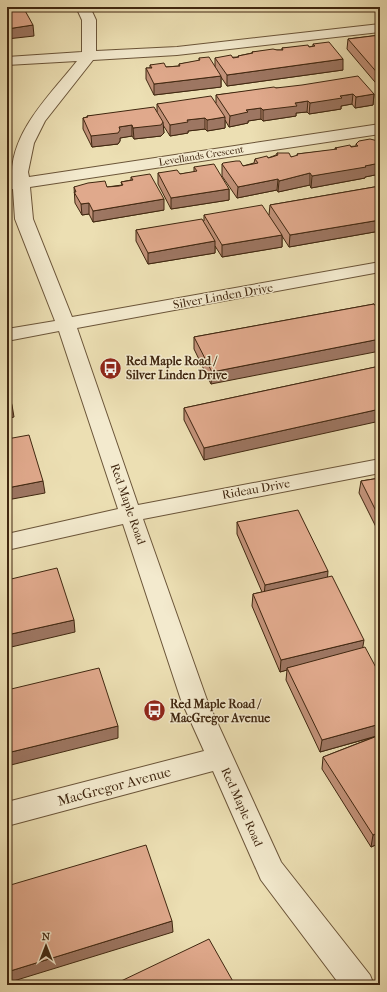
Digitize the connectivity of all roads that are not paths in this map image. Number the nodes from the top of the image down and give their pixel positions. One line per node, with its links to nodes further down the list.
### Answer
1 (83, 7): 3 (street)
2 (380, 28): 3 (street)
3 (89, 56): 4 (street); 6 (street, Red Maple Road)
4 (7, 61)
5 (380, 128): 6 (street, Levellands Crescent)
6 (15, 183): 8 (street, Red Maple Road)
7 (380, 267): 8 (street, Silver Linden Drive)
8 (66, 325): 9 (street, Silver Linden Drive); 11 (street, Red Maple Road)
9 (7, 335)
10 (380, 466): 11 (street, Rideau Drive)
11 (132, 514): 12 (street, Rideau Drive); 13 (street, Red Maple Road)
12 (7, 542)
13 (220, 758): 14 (street, MacGregor Avenue); 15 (street, Red Maple Road)
14 (7, 814)
15 (359, 985)

